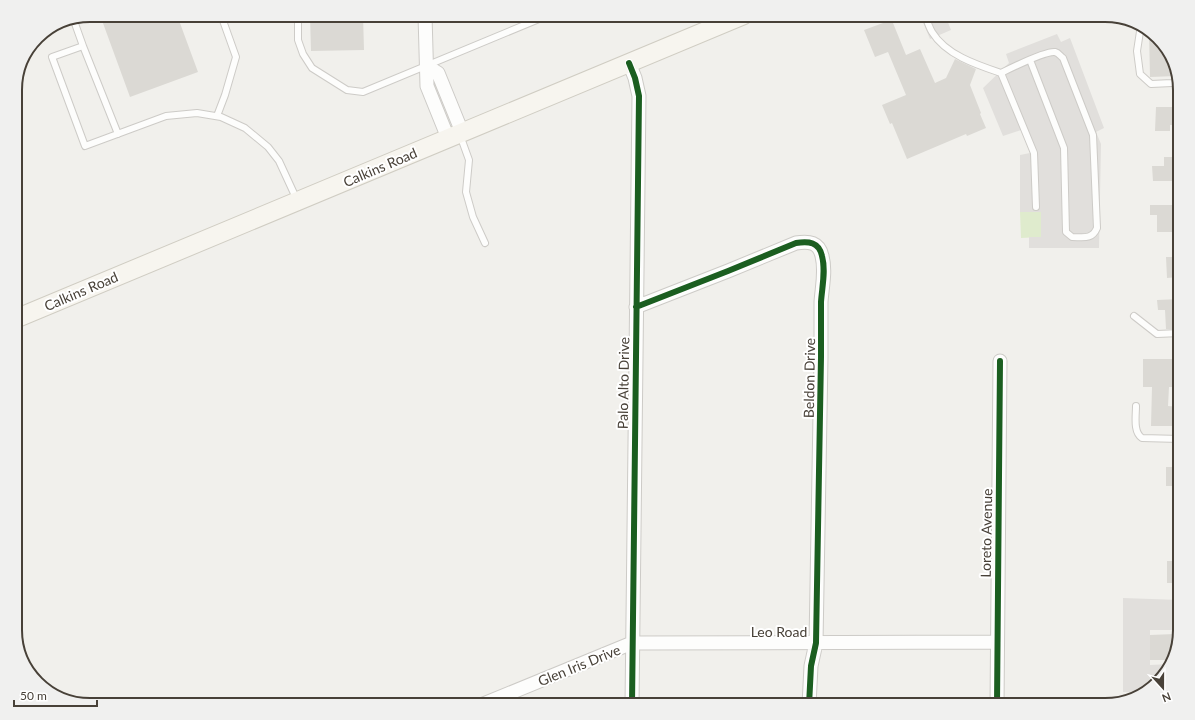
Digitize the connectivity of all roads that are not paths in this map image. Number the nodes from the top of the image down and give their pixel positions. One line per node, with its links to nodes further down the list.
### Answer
1 (224, 22): 15 (lane)
2 (298, 22): 12 (lane)
3 (425, 22): 12 (street)
4 (532, 22): 12 (lane)
5 (727, 22): 11 (main road, Calkins Road)
6 (928, 22): 13 (lane)
7 (75, 23): 9 (lane)
8 (1140, 32): 14 (lane)
9 (83, 46): 16 (lane); 16 (lane)
10 (1030, 60): 10 (lane); 13 (lane)
11 (629, 63): 17 (main road, Calkins Road); 21 (street, Palo Alto Drive)
12 (427, 66): 17 (street)
13 (1001, 72): 19 (lane)
14 (1173, 83)
15 (217, 116): 16 (lane); 18 (lane)
16 (118, 134)
17 (457, 135): 18 (main road, Calkins Road); 20 (lane)
18 (298, 201): 22 (main road, Calkins Road)
19 (1036, 207)
20 (485, 243)
21 (636, 307): 28 (street, Beldon Drive); 30 (street, Palo Alto Drive)
22 (22, 316)
23 (1134, 316): 24 (lane)
24 (1173, 333)
25 (1000, 361): 29 (street, Loreto Avenue)
26 (1136, 406): 27 (lane)
27 (1173, 438)
28 (816, 642): 29 (street, Leo Road); 30 (street, Leo Road); 33 (street, Beldon Drive)
29 (997, 642): 34 (street, Loreto Avenue)
30 (632, 643): 31 (street, Glen Iris Drive); 32 (street, Palo Alto Drive)
31 (498, 698)
32 (632, 698)
33 (809, 698)
34 (997, 698)

